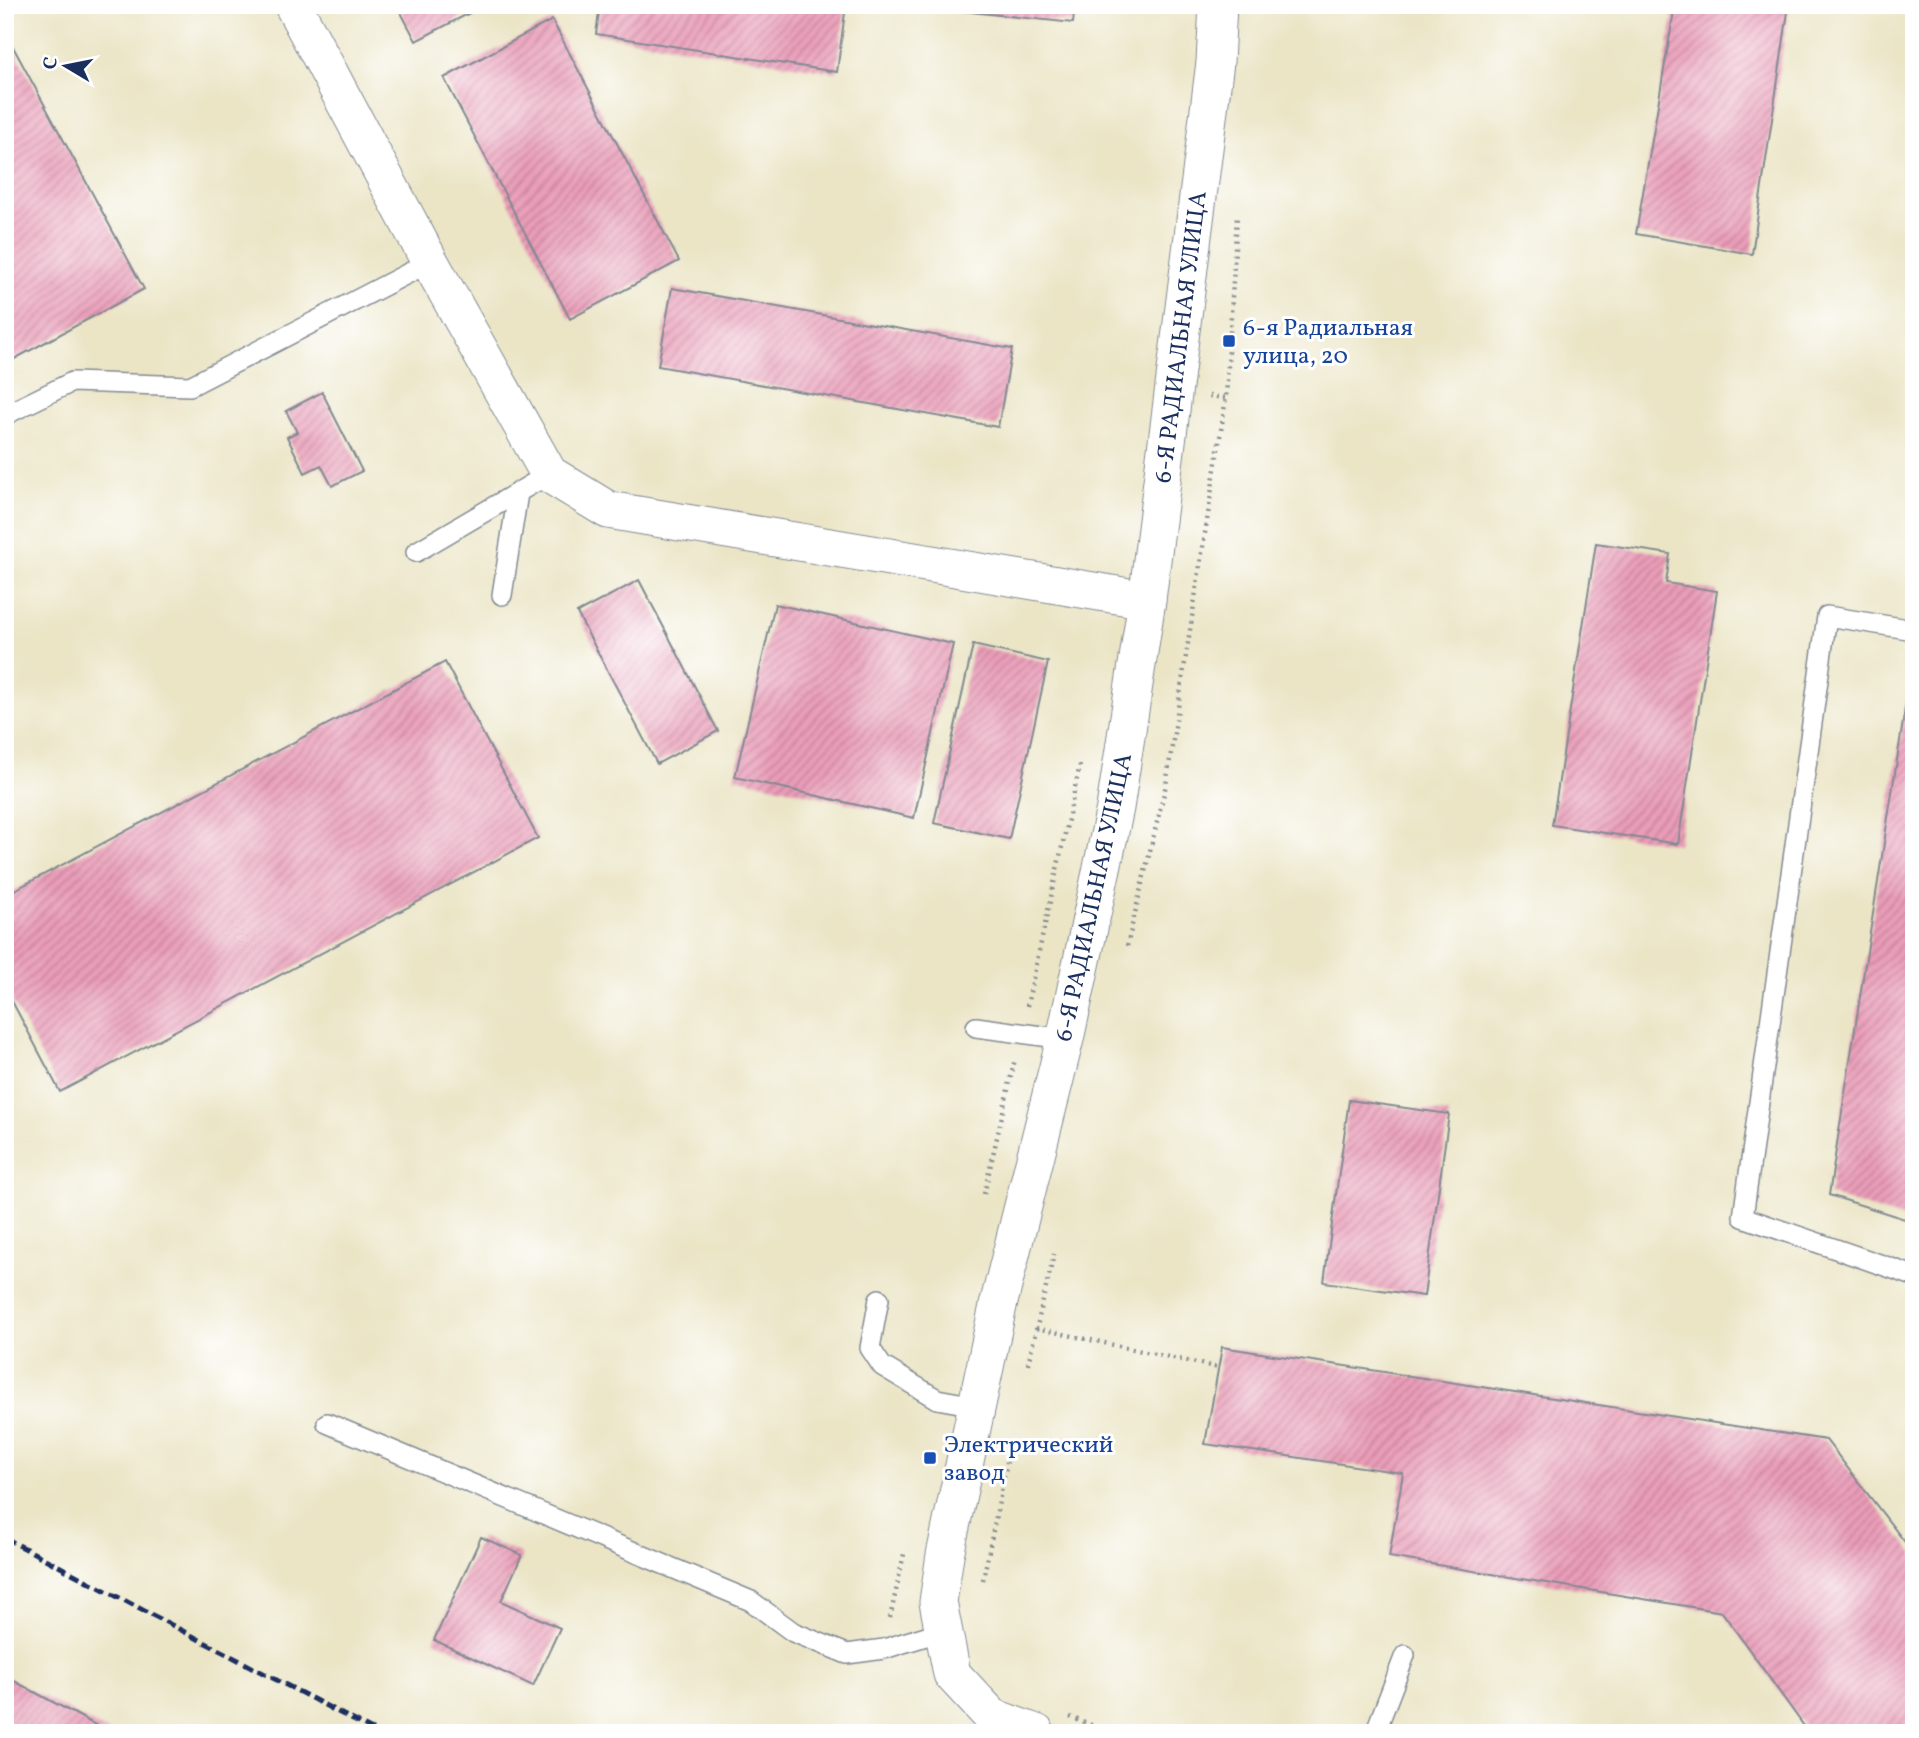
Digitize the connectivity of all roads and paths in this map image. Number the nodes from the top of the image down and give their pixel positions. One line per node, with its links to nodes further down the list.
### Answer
1 (293, 5): 3 (street)
2 (1218, 5): 9 (street, 6-Я РАДИАЛЬНАЯ УЛИЦА)
3 (430, 262): 4 (lane); 5 (street)
4 (5, 415)
5 (549, 474): 6 (lane); 9 (street)
6 (518, 493): 7 (lane); 8 (lane)
7 (416, 552)
8 (502, 595)
9 (1147, 600): 14 (street, 6-Я РАДИАЛЬНАЯ УЛИЦА)
10 (1914, 631): 16 (lane)
11 (1082, 752): 13 (path)
12 (976, 1027): 13 (lane)
13 (1020, 1034): 14 (lane); 15 (path)
14 (1065, 1039): 20 (street, 6-Я РАДИАЛЬНАЯ УЛИЦА)
15 (983, 1196)
16 (1914, 1276)
17 (879, 1299): 20 (lane)
18 (1036, 1328): 19 (path)
19 (1219, 1367)
20 (976, 1406): 23 (street, 6-Я РАДИАЛЬНАЯ УЛИЦА)
21 (327, 1423): 24 (lane)
22 (906, 1544): 24 (path)
23 (942, 1631): 24 (lane); 26 (street, 6-Я РАДИАЛЬНАЯ УЛИЦА)
24 (884, 1649)
25 (1405, 1655): 27 (lane)
26 (1036, 1733)
27 (1375, 1733)

